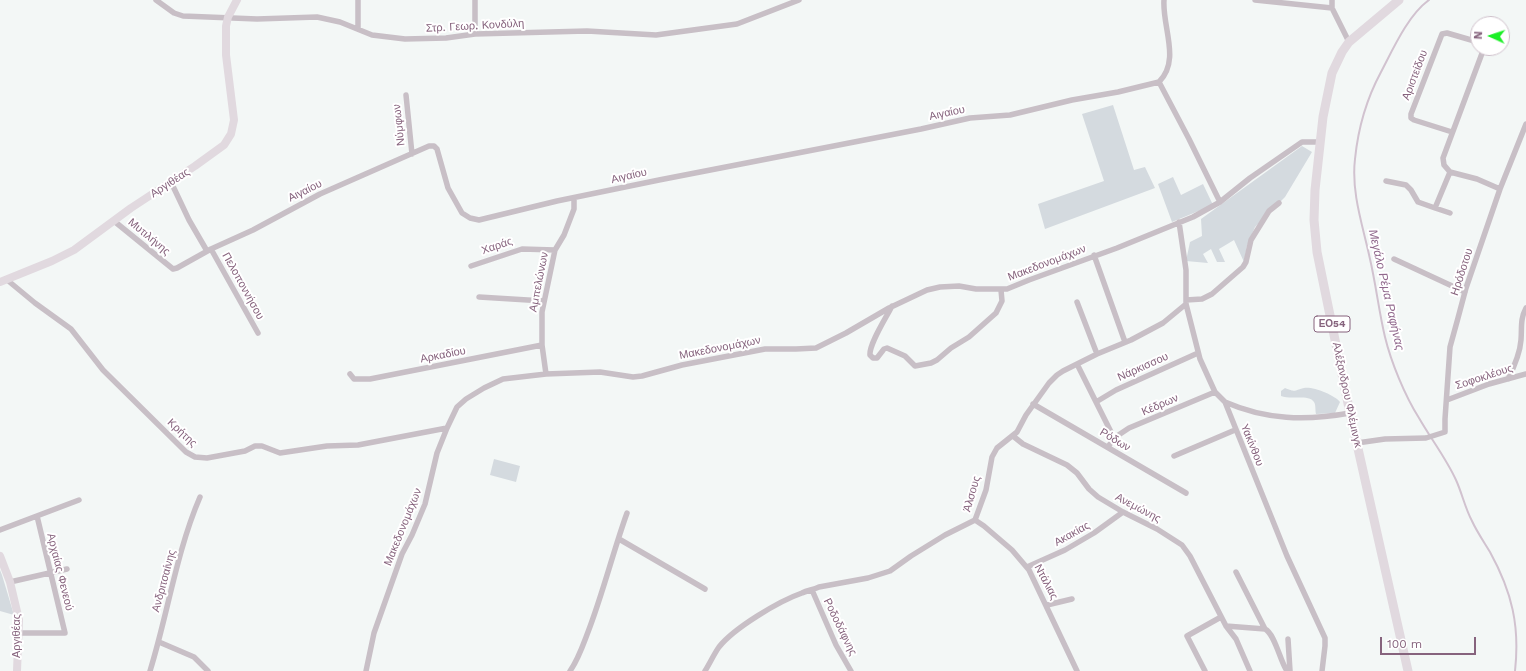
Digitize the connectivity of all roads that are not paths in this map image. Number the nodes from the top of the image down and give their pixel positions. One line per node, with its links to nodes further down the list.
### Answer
1 (156, 0): 11 (street, Στρ. Γεωρ. Κονδύλη)
2 (237, 0): 11 (street, Αργιθέας)
3 (358, 0): 12 (street)
4 (475, 0): 13 (street)
5 (798, 0): 13 (street, Στρ. Γεωρ. Κονδύλη)
6 (1164, 0): 17 (street)
7 (1255, 0): 10 (street)
8 (1332, 0): 10 (street)
9 (1399, 0): 15 (main road, Αλέξανδρου Φλέμινγκ / ΕΟ54)
10 (1332, 8): 15 (street)
11 (228, 17): 12 (street, Στρ. Γεωρ. Κονδύλη); 25 (street, Αργιθέας)
12 (358, 29): 13 (street, Στρ. Γεωρ. Κονδύλη)
13 (475, 34)
14 (1470, 40): 20 (street, Αριστείδου)
15 (1349, 42): 21 (main road, Αλέξανδρου Φλέμινγκ / ΕΟ54)
16 (1481, 56): 20 (street)
17 (1159, 82): 27 (street, Αιγαίου); 28 (street)
18 (406, 95): 22 (street, Νύμφων)
19 (1526, 124): 26 (street, Ηρόδοτου)
20 (1452, 132): 23 (street)
21 (1320, 142): 28 (street, Μακεδονομάχων); 64 (main road, Αλέξανδρου Φλέμινγκ / ΕΟ54)
22 (412, 154): 27 (street, Αιγαίου); 34 (street, Αιγαίου)
23 (1450, 172): 26 (street); 30 (street)
24 (1386, 181): 30 (street)
25 (171, 182): 32 (street, Αργιθέας); 34 (street, Πελοποννήσου)
26 (1500, 188): 42 (street, Ηρόδοτου)
27 (574, 198): 35 (street, Αμπελώνων)
28 (1220, 202): 33 (street, Μακεδονομάχων)
29 (1279, 203): 46 (street)
30 (1435, 208): 31 (street)
31 (1450, 213)
32 (114, 221): 39 (street, Μυτιλήνης); 40 (street, Αργιθέας)
33 (1179, 222): 36 (street, Μακεδονομάχων); 46 (street, Υακίνθου)
34 (209, 250): 39 (street, Αιγαίου); 49 (street, Πελοποννήσου)
35 (555, 250): 38 (street, Χαράς); 44 (street, Αμπελώνων)
36 (1094, 255): 41 (street, Μακεδονομάχων); 50 (street)
37 (1394, 259): 42 (street)
38 (471, 266)
39 (173, 269)
40 (3, 280): 65 (street, Κρήτης)
41 (1001, 290): 47 (street, Μακεδονομάχων); 47 (street)
42 (1465, 292): 60 (street, Ηρόδοτου)
43 (478, 297): 44 (street)
44 (544, 301): 51 (street, Αμπελώνων)
45 (1077, 302): 53 (street)
46 (1186, 302): 50 (street, Άλσους); 52 (street, Υακίνθου)
47 (892, 306): 56 (street, Μακεδονομάχων)
48 (1526, 308): 58 (street)
49 (258, 333)
50 (1125, 342): 53 (street, Άλσους)
51 (542, 345): 55 (street, Αρκαδίου); 56 (street, Αμπελώνων)
52 (1198, 353): 59 (street, Υακίνθου); 61 (street, Νάρκισσου)
53 (1097, 354): 54 (street, Άλσους)
54 (1077, 364): 61 (street); 63 (street, Άλσους)
55 (350, 374)
56 (546, 374): 65 (street, Μακεδονομάχων)
57 (1526, 374): 58 (street, Σοφοκλέους)
58 (1508, 379): 60 (street, Σοφοκλέους)
59 (1215, 392): 62 (street, Υακίνθου); 68 (street, Κέδρων)
60 (1447, 400): 69 (street, Ηρόδοτου)
61 (1096, 402): 68 (street)
62 (1225, 402): 64 (street); 66 (street, Υακίνθου)
63 (1033, 404): 67 (street, Άλσους); 70 (street, Ρόδων)
64 (1350, 413): 69 (main road, Αλέξανδρου Φλέμινγκ / ΕΟ54)
65 (447, 428): 100 (street, Μακεδονομάχων)
66 (1235, 430): 71 (street); 109 (street, Υακίνθου)
67 (1013, 436): 76 (street, Ανεμώνης); 78 (street, Άλσους)
68 (1114, 438): 70 (street)
69 (1357, 444): 110 (main road, Αλέξανδρου Φλέμινγκ / ΕΟ54)
70 (1108, 447): 72 (street, Ρόδων)
71 (1174, 456)
72 (1186, 493)
73 (200, 497): 96 (street, Ανδριτσαίνης)
74 (79, 500): 77 (street)
75 (627, 512): 80 (street)
76 (1123, 512): 82 (street, Ακακίας); 91 (street, Ανεμώνης)
77 (37, 516): 79 (street); 85 (street, Αρχαίας Φενεού)
78 (975, 520): 82 (street, Ντάλιας); 88 (street, Άλσους)
79 (0, 530)
80 (619, 539): 87 (street); 101 (street)
81 (0, 556): 86 (street, Αργιθέας)
82 (1027, 567): 90 (street, Ντάλιας)
83 (66, 570): 85 (street)
84 (1236, 572): 93 (street)
85 (50, 574): 86 (street); 94 (street, Αρχαίας Φενεού)
86 (10, 582): 94 (street, Αργιθέας)
87 (705, 589)
88 (812, 590): 102 (street, Άλσους); 103 (street, Ροδοδάφνης)
89 (1072, 599): 90 (street)
90 (1047, 606): 104 (street, Ντάλιας)
91 (1221, 617): 92 (street, Ανεμώνης); 105 (street)
92 (1226, 626): 93 (street); 106 (street, Ανεμώνης)
93 (1265, 629): 107 (street)
94 (20, 633): 97 (street, Αργιθέας)
95 (1288, 639): 108 (street)
96 (159, 642): 98 (street, Ανδριτσαίνης); 99 (street)
97 (17, 671)
98 (150, 671)
99 (208, 671)
100 (366, 671)
101 (570, 671)
102 (705, 671)
103 (850, 671)
104 (1077, 671)
105 (1205, 671)
106 (1250, 671)
107 (1287, 671)
108 (1290, 671)
109 (1322, 671)
110 (1408, 671)

